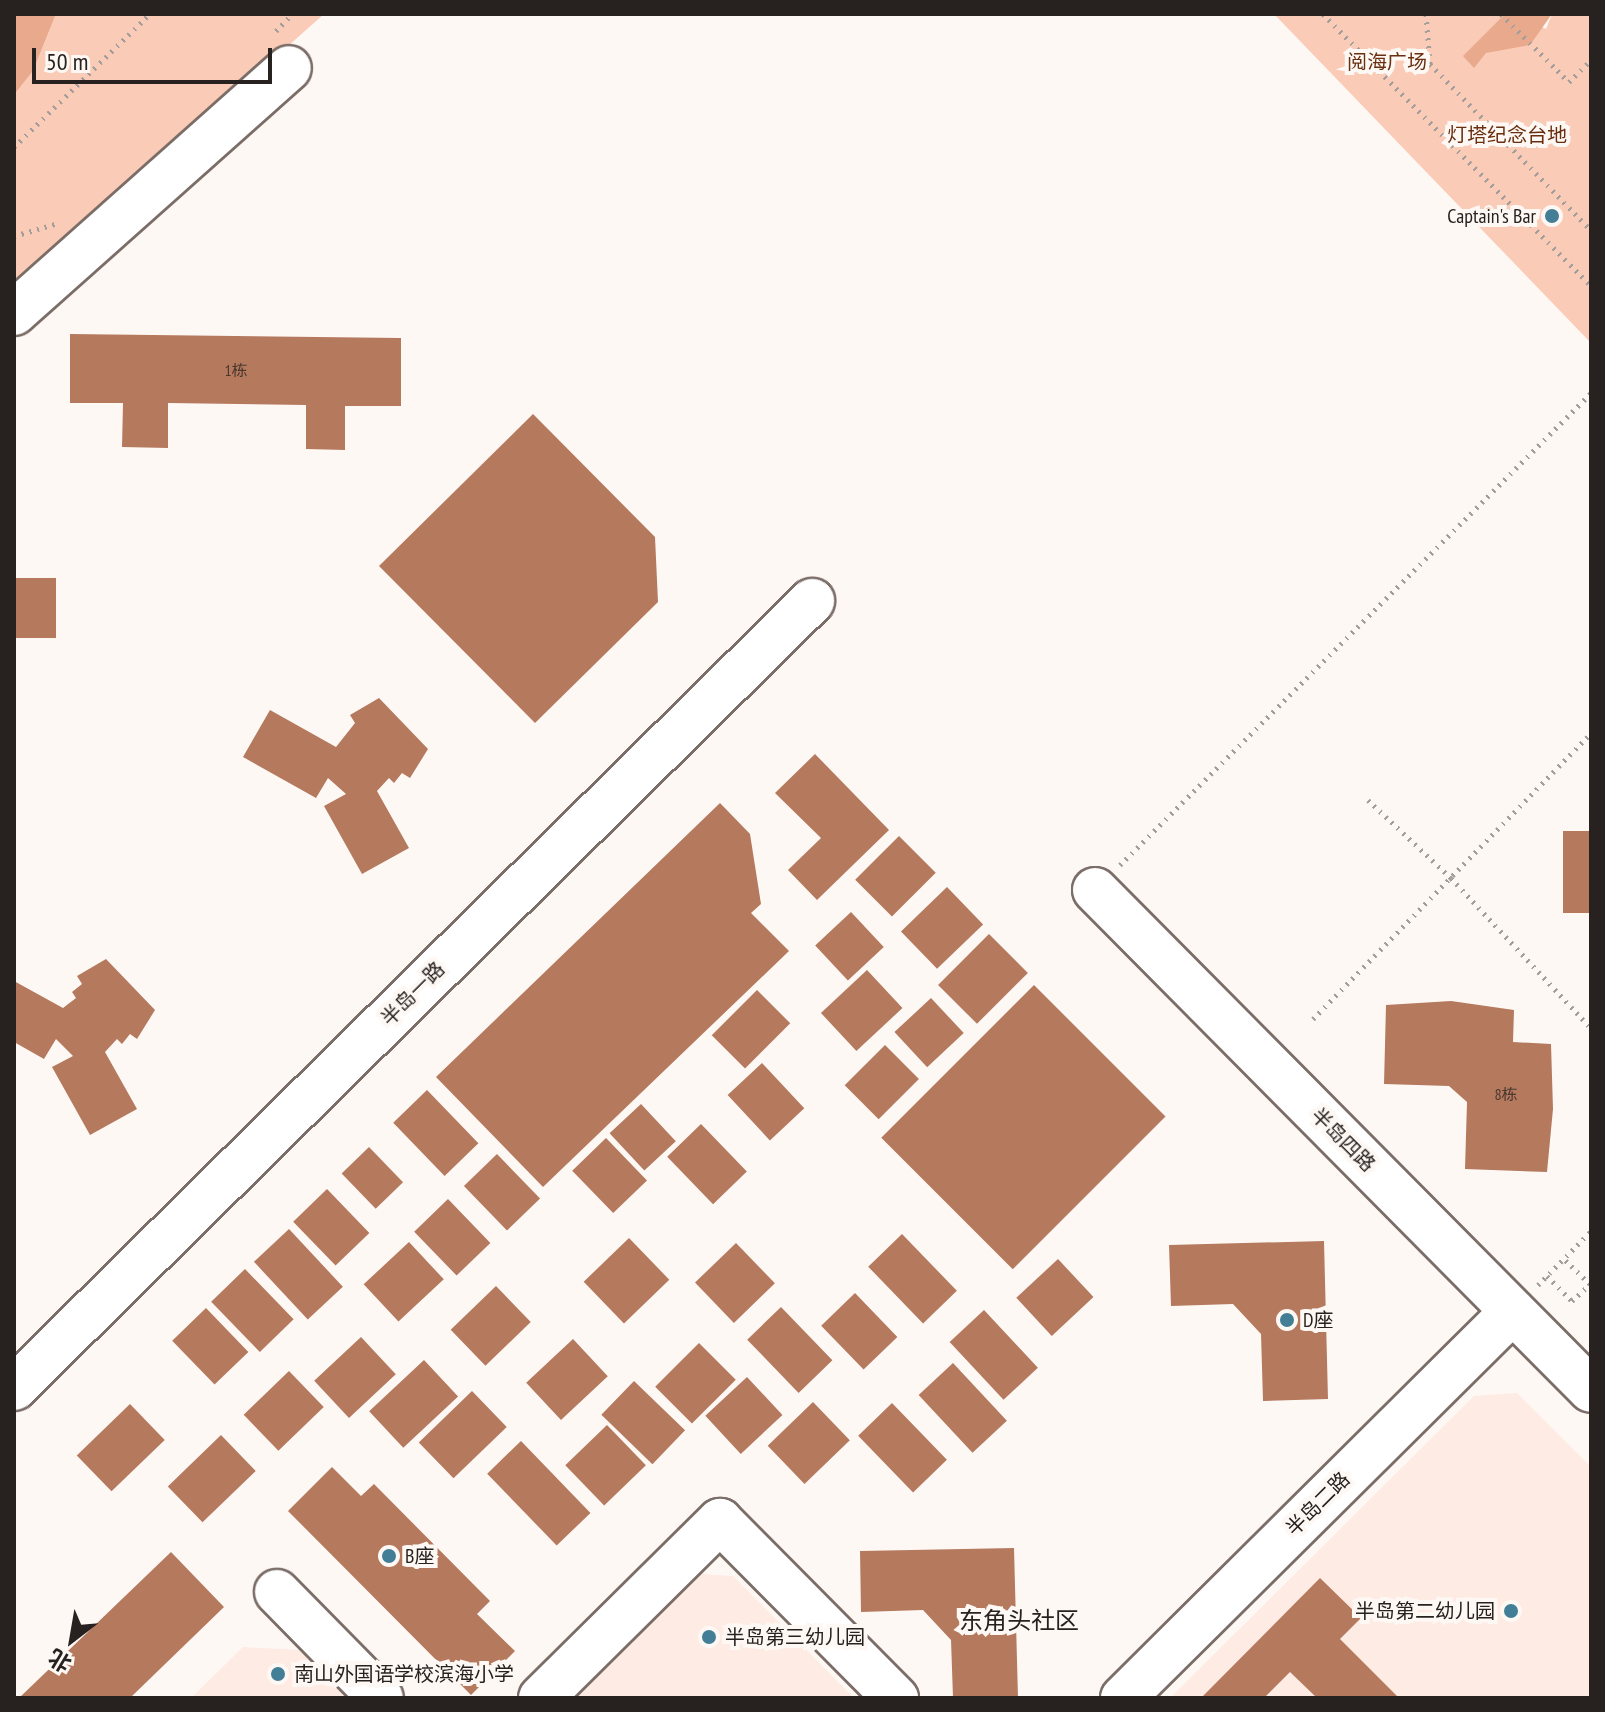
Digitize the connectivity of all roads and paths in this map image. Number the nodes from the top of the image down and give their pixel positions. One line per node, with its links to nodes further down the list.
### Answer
1 (150, 14): 7 (path)
2 (1323, 14): 9 (path)
3 (1426, 14): 8 (path)
4 (1502, 15): 5 (path)
5 (1591, 60)
6 (289, 68): 10 (street)
7 (14, 147)
8 (1591, 230)
9 (1591, 286)
10 (14, 313)
11 (1591, 393): 16 (path)
12 (812, 601): 24 (street, 半岛一路)
13 (1591, 733): 15 (path)
14 (1368, 800): 15 (path)
15 (1451, 878): 17 (path); 18 (path)
16 (1095, 890): 23 (street, 半岛四路)
17 (1313, 1019)
18 (1591, 1028)
19 (1591, 1231): 20 (path)
20 (1564, 1259): 21 (path); 22 (path)
21 (1553, 1269)
22 (1547, 1276)
23 (1513, 1311): 25 (street, 半岛四路); 30 (street, 半岛二路)
24 (14, 1388)
25 (1591, 1390)
26 (277, 1592): 27 (street)
27 (381, 1698)
28 (541, 1698): 29 (street)
29 (896, 1698)
30 (1123, 1698)

